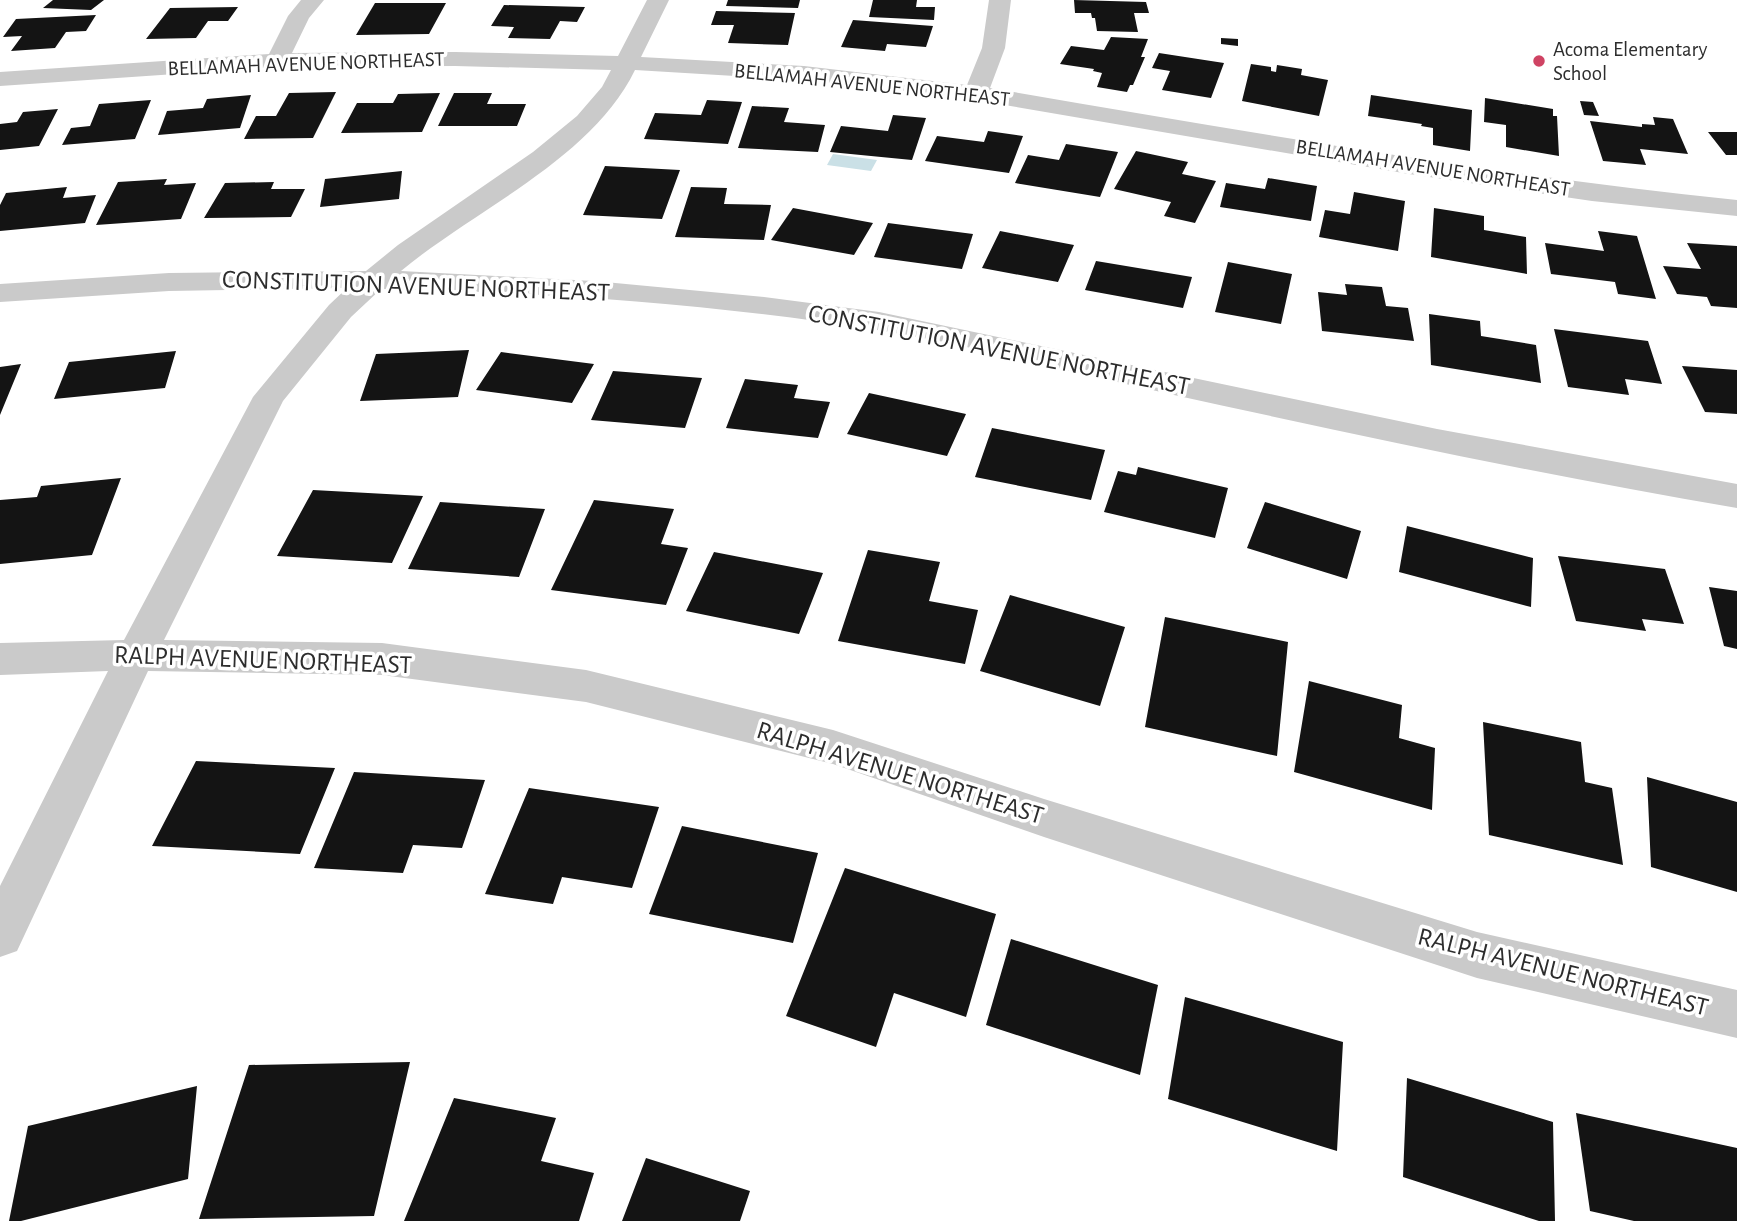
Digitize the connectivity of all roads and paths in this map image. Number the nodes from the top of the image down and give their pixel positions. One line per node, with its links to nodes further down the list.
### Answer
1 (313, 0): 4 (street)
2 (658, 0): 5 (street)
3 (1000, 0): 7 (street)
4 (277, 61): 5 (street, BELLAMAH AVENUE NORTHEAST); 6 (street, BELLAMAH AVENUE NORTHEAST)
5 (627, 64): 7 (street, BELLAMAH AVENUE NORTHEAST); 9 (street)
6 (0, 79)
7 (975, 93): 8 (street, BELLAMAH AVENUE NORTHEAST)
8 (1737, 208)
9 (374, 279): 10 (street, CONSTITUTION AVENUE NORTHEAST); 11 (street, CONSTITUTION AVENUE NORTHEAST); 12 (street)
10 (0, 293)
11 (1737, 496)
12 (135, 655): 13 (street, RALPH AVENUE NORTHEAST); 14 (street); 15 (street, RALPH AVENUE NORTHEAST)
13 (0, 659)
14 (0, 935)
15 (1737, 1014)

